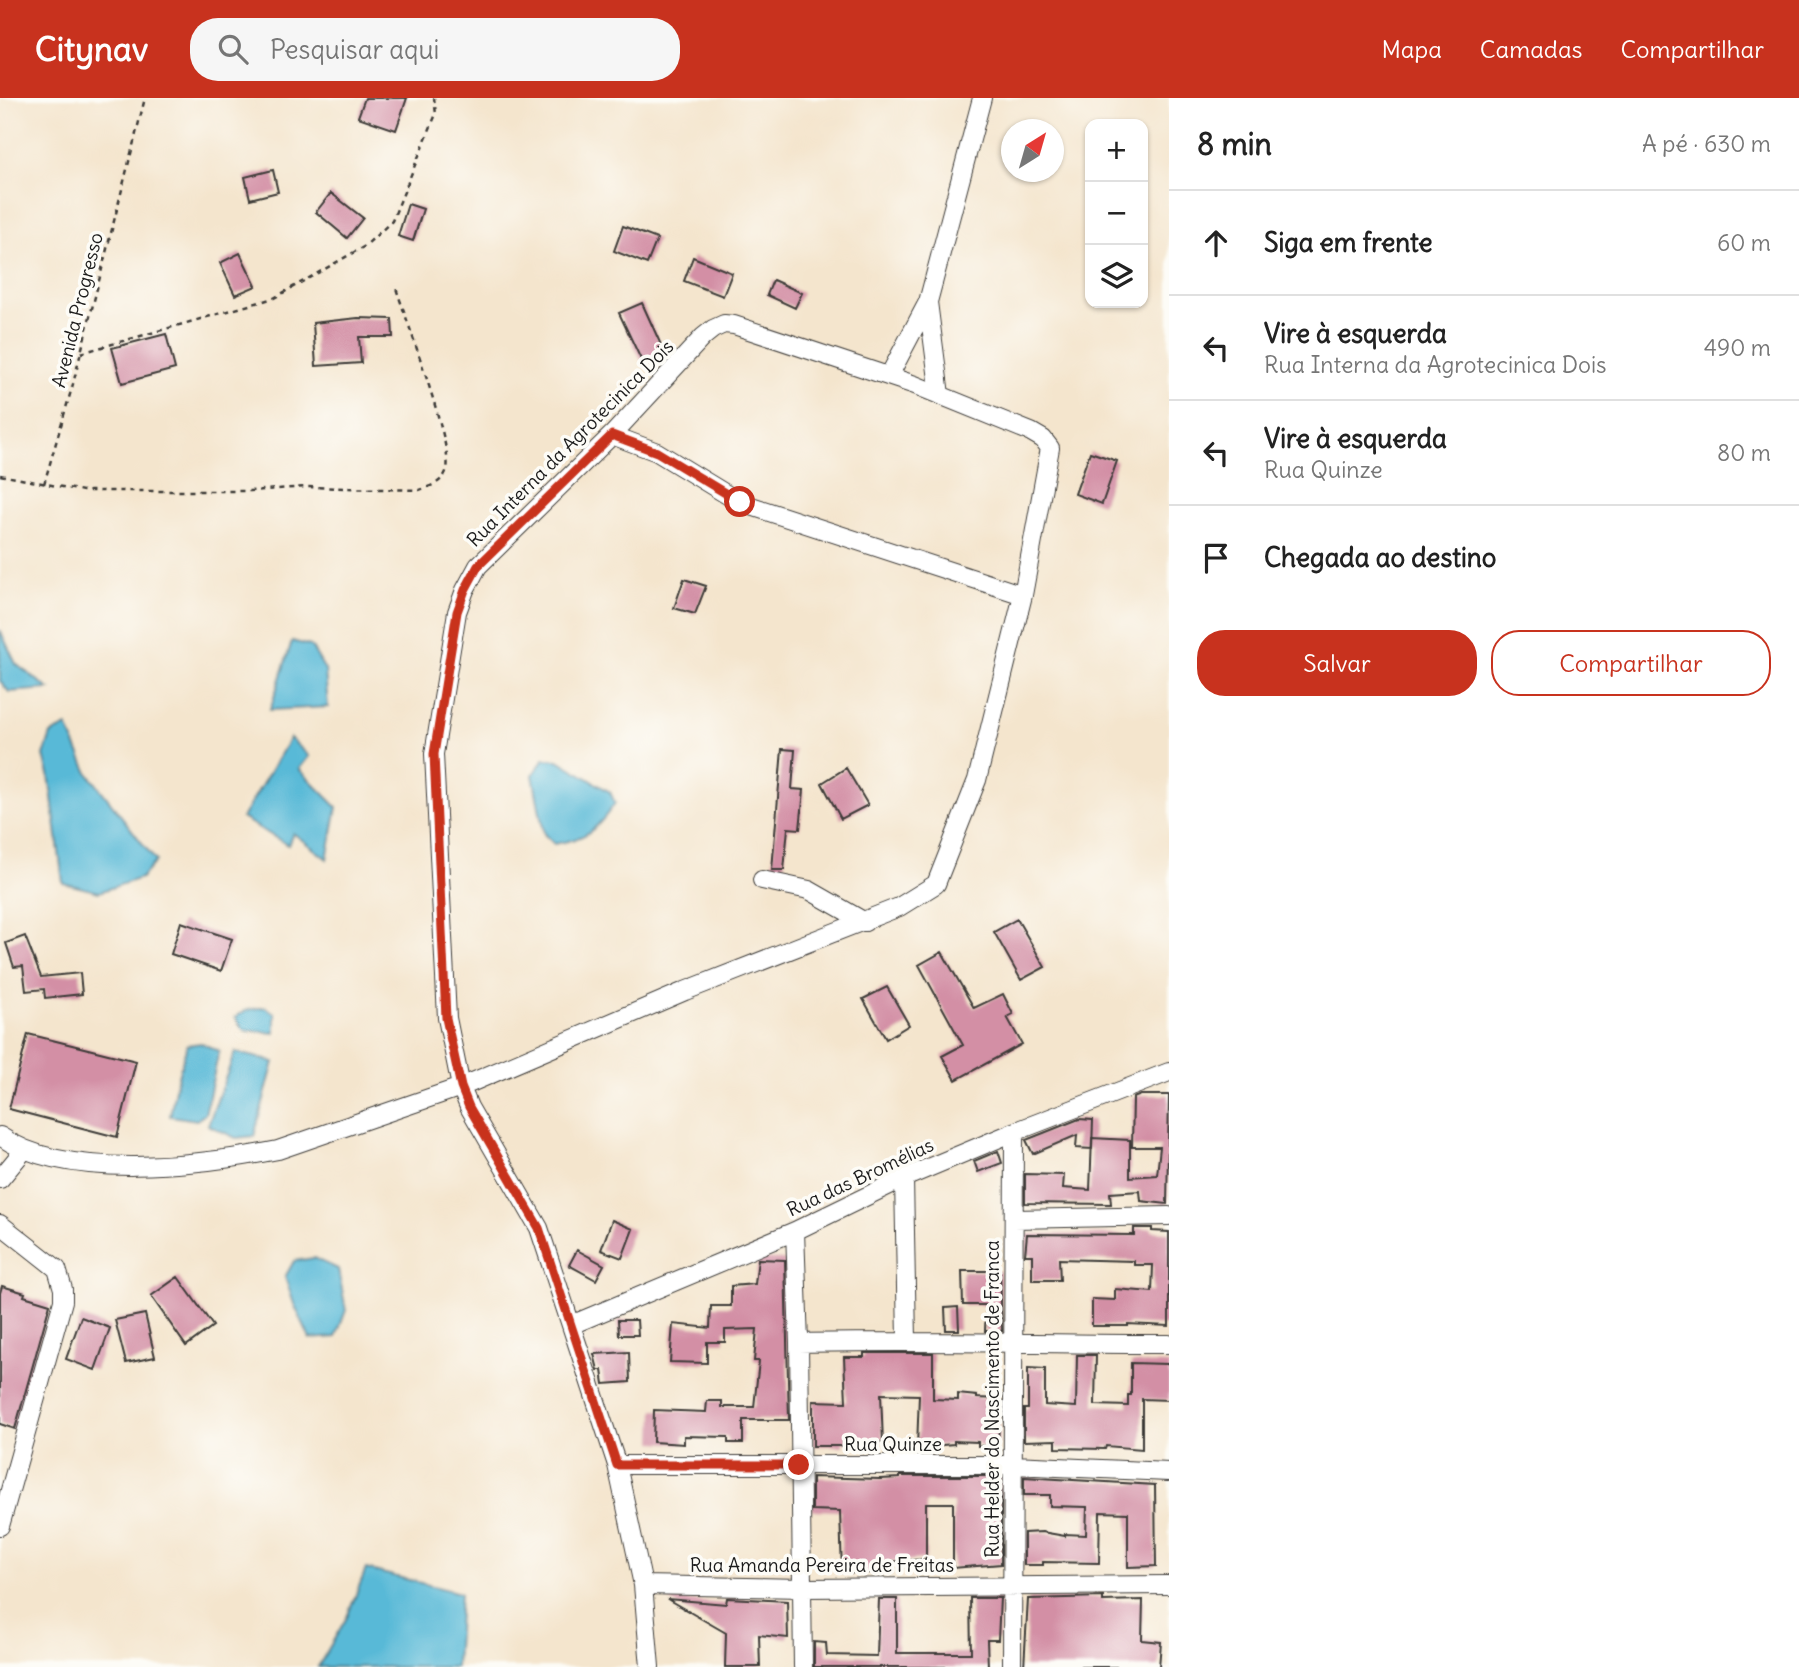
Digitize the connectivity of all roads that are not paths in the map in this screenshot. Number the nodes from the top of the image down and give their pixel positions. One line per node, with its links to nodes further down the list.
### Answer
1 (982, 98): 2 (street)
2 (928, 302): 3 (street); 4 (street)
3 (889, 376): 4 (street); 5 (street, Rua Interna da Agrotecinica Dois)
4 (940, 395): 6 (street)
5 (612, 435): 6 (street); 10 (street, Rua Interna da Agrotecinica Dois)
6 (1023, 596): 8 (street)
7 (762, 880): 8 (street)
8 (865, 922): 10 (street)
9 (1169, 1072): 11 (street, Rua das Bromélias)
10 (461, 1087): 13 (street); 20 (street, Rua Interna da Agrotecinica Dois)
11 (1014, 1132): 14 (street, Rua das Bromélias); 17 (street, Rua Helder do Nascimento de Franca)
12 (0, 1136): 13 (street)
13 (24, 1150): 15 (street)
14 (904, 1178): 19 (street, Rua das Bromélias); 21 (street)
15 (0, 1179)
16 (1169, 1216): 17 (street)
17 (1014, 1219): 23 (street, Rua Helder do Nascimento de Franca)
18 (0, 1224): 29 (street)
19 (795, 1231): 20 (street, Rua das Bromélias); 22 (street)
20 (571, 1325): 25 (street, Rua Interna da Agrotecinica Dois)
21 (907, 1340): 22 (street); 23 (street)
22 (799, 1343): 26 (street)
23 (1014, 1344): 24 (street); 27 (street, Rua Helder do Nascimento de Franca)
24 (1169, 1344)
25 (617, 1465): 26 (street, Rua Quinze); 31 (street, Rua Interna da Agrotecinica Dois)
26 (799, 1465): 27 (street, Rua Quinze); 33 (street)
27 (1013, 1465): 28 (street, Rua Quinze); 32 (street, Rua Helder do Nascimento de Franca)
28 (1169, 1472)
29 (0, 1526)
30 (1169, 1584): 32 (street, Rua Amanda Pereira de Freitas)
31 (643, 1585): 33 (street, Rua Amanda Pereira de Freitas); 34 (street, Rua Interna da Agrotecinica Dois)
32 (1012, 1586): 33 (street, Rua Amanda Pereira de Freitas); 36 (street, Rua Helder do Nascimento de Franca)
33 (803, 1588): 35 (street)
34 (650, 1667)
35 (803, 1667)
36 (1012, 1667)

